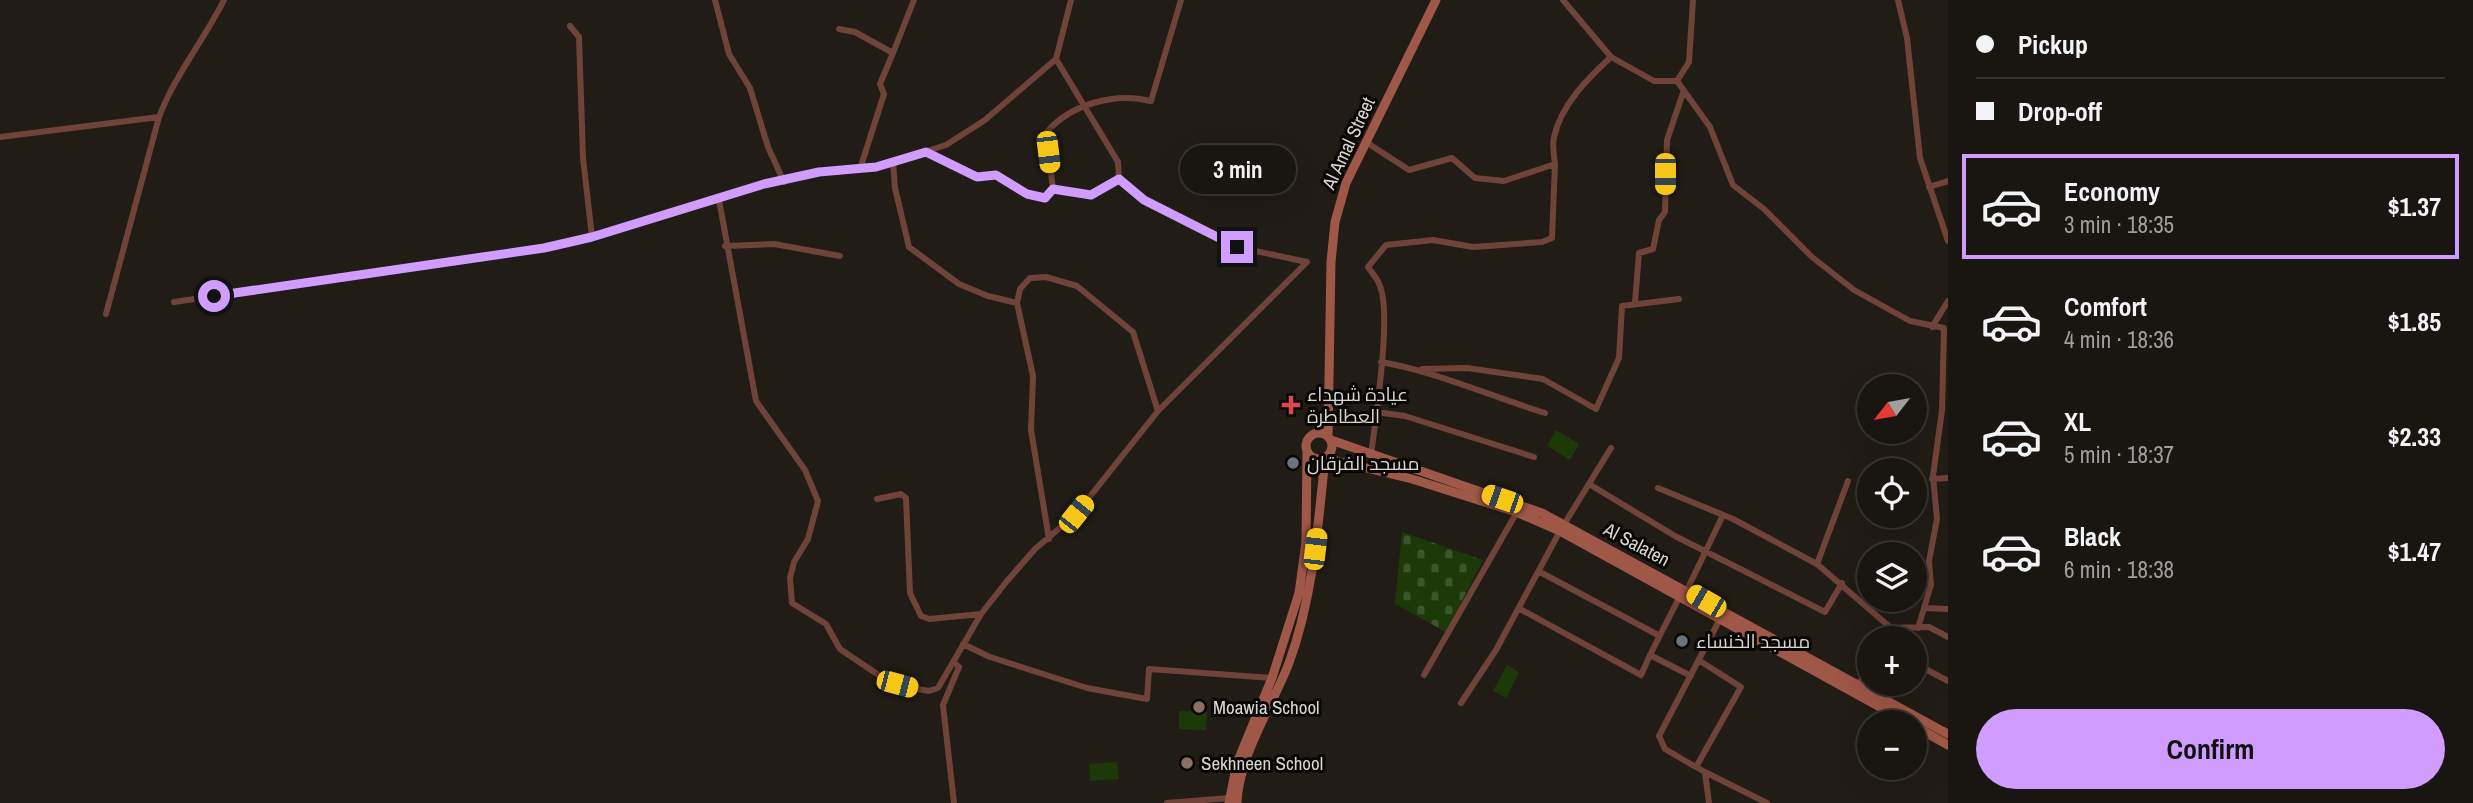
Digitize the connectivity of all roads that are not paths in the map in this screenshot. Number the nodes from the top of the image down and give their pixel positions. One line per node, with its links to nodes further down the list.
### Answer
1 (224, 0): 18 (street)
2 (715, 0): 27 (street)
3 (914, 0): 12 (street)
4 (1071, 0): 14 (street)
5 (1181, 0): 17 (street)
6 (1436, 0): 20 (main road, Al Amal Street)
7 (1563, 0): 13 (street)
8 (1693, 0): 15 (street)
9 (1898, 0): 28 (street)
10 (570, 26): 31 (street)
11 (839, 29): 12 (street)
12 (893, 53): 24 (street)
13 (1611, 57): 15 (street); 23 (street)
14 (1056, 59): 17 (street); 21 (street)
15 (1677, 81): 16 (street)
16 (1684, 90): 38 (street); 41 (street)
17 (1084, 106): 25 (street); 29 (street)
18 (159, 117): 19 (street); 40 (street)
19 (0, 137)
20 (1366, 142): 23 (street); 48 (main road, Al Amal Street)
21 (926, 152): 22 (street); 29 (street)
22 (893, 162): 24 (street); 39 (street)
23 (1555, 164): 43 (street)
24 (860, 169): 27 (street)
25 (1119, 179): 29 (street); 45 (street)
26 (1948, 181): 28 (street)
27 (784, 182): 30 (street)
28 (1929, 187): 32 (street)
29 (1053, 189)
30 (719, 200): 31 (street); 33 (street)
31 (592, 237): 37 (street)
32 (1948, 241)
33 (725, 246): 34 (street); 82 (street)
34 (840, 256)
35 (1679, 299): 38 (street)
36 (1948, 300): 41 (street)
37 (174, 302)
38 (1635, 302): 44 (street)
39 (1017, 303): 45 (street); 63 (street)
40 (106, 314)
41 (1932, 327): 42 (street)
42 (1946, 329): 55 (street)
43 (1381, 362): 44 (street); 46 (street)
44 (1422, 369): 47 (street)
45 (1158, 411): 63 (street)
46 (1376, 412): 51 (street); 53 (street)
47 (1545, 413)
48 (1330, 439): 50 (main road); 51 (main road, Al Salaten); 52 (main road)
49 (1611, 448): 57 (street)
50 (1307, 451): 52 (main road); 86 (main road)
51 (1371, 456): 60 (main road, Al Salaten)
52 (1325, 457): 60 (main road, Al Salaten); 97 (main road)
53 (1534, 457)
54 (1948, 478): 55 (street)
55 (1933, 479): 69 (street)
56 (1848, 481): 65 (street)
57 (1589, 484): 62 (street); 64 (street)
58 (1658, 488): 61 (street)
59 (877, 499): 73 (street)
60 (1518, 509): 62 (main road, Al Salaten); 84 (street)
61 (1723, 515): 64 (street); 65 (street)
62 (1562, 528): 66 (street); 68 (main road, Al Salaten)
63 (1049, 539): 73 (street)
64 (1705, 551): 67 (street); 68 (street)
65 (1817, 564): 67 (street)
66 (1540, 572): 71 (street); 77 (street)
67 (1842, 583): 75 (street)
68 (1683, 592): 74 (main road, Al Salaten); 77 (street)
69 (1927, 600)
70 (1927, 608): 72 (street)
71 (1520, 609): 80 (street); 90 (street)
72 (1948, 609)
73 (981, 614): 79 (street)
74 (1722, 615): 81 (street); 88 (main road, Al Salaten); 91 (main road, Al Salaten)
75 (1889, 626)
76 (1927, 627): 78 (street)
77 (1658, 635): 80 (street)
78 (1948, 637)
79 (963, 644): 82 (street); 86 (street)
80 (1650, 655): 85 (street)
81 (1700, 661): 85 (street); 96 (street)
82 (953, 662): 98 (street)
83 (1927, 670): 87 (street)
84 (1424, 675)
85 (1691, 676): 95 (street)
86 (1272, 678): 97 (main road)
87 (1948, 681)
88 (1857, 683)
89 (1880, 696): 93 (main road, Al Salaten)
90 (1461, 703)
91 (1886, 710)
92 (1927, 733): 94 (main road)
93 (1948, 734)
94 (1948, 745)
95 (1694, 766)
96 (1705, 772): 100 (street); 101 (street)
97 (1231, 801): 99 (street)
98 (954, 803)
99 (1167, 803)
100 (1710, 803)
101 (1767, 803)

